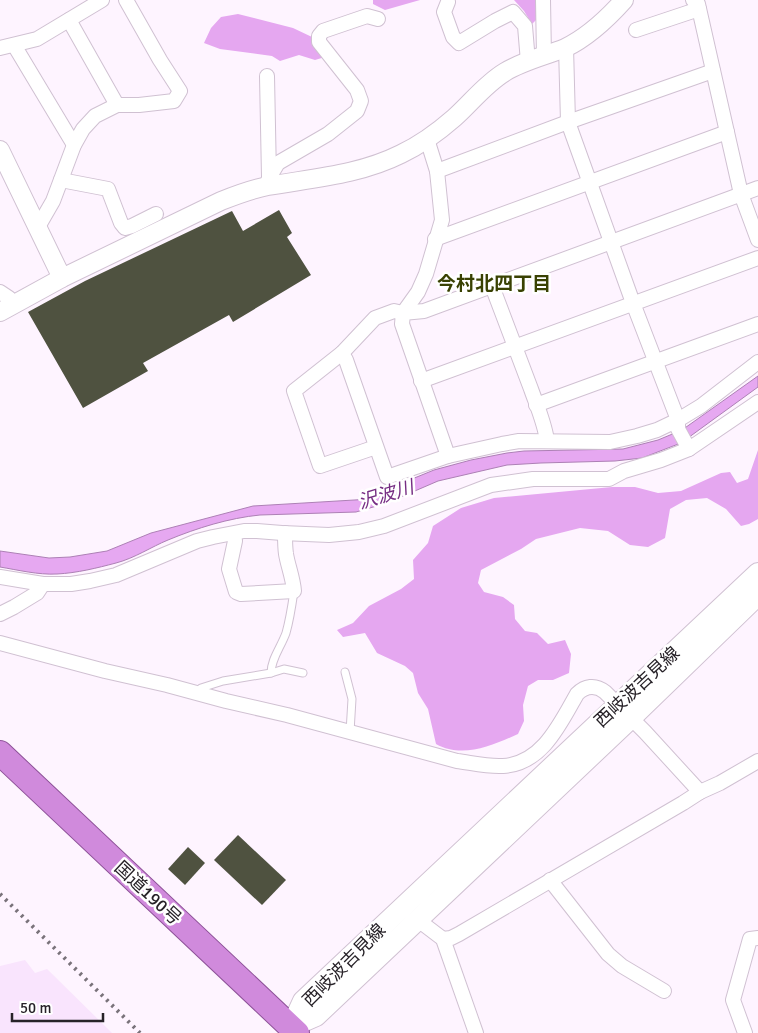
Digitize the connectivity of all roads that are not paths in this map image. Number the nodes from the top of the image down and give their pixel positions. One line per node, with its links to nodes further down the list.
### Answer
1 (102, 0): 8 (street)
2 (126, 0): 16 (street)
3 (543, 0): 13 (street)
4 (624, 0): 11 (street)
5 (448, 2): 13 (street)
6 (696, 4): 9 (street); 14 (street)
7 (378, 19): 24 (street)
8 (69, 20): 10 (street); 16 (street)
9 (636, 30)
10 (14, 45): 12 (street); 20 (street)
11 (566, 47): 13 (street); 17 (street)
12 (0, 48)
13 (536, 59): 19 (street)
14 (713, 71): 17 (street); 18 (street)
15 (267, 76): 24 (street)
16 (117, 105): 20 (street)
17 (568, 122): 22 (street); 25 (street)
18 (727, 132): 25 (street); 27 (street)
19 (427, 139): 22 (street); 24 (street)
20 (74, 145): 23 (street)
21 (0, 150): 29 (street)
22 (437, 171): 30 (street)
23 (61, 180): 28 (street); 29 (street)
24 (267, 182): 34 (street)
25 (590, 182): 30 (street); 32 (street)
26 (758, 188): 27 (street)
27 (742, 194): 31 (street); 32 (street)
28 (156, 214)
29 (38, 227): 34 (street)
30 (436, 239): 39 (street)
31 (758, 240)
32 (612, 242): 35 (street); 37 (street)
33 (758, 258): 37 (street)
34 (62, 278): 38 (street)
35 (492, 286): 39 (street); 41 (street)
36 (0, 292): 38 (street)
37 (634, 303): 41 (street); 43 (street)
38 (7, 308)
39 (403, 313): 42 (street); 45 (street)
40 (758, 324): 43 (street)
41 (516, 346): 45 (street); 47 (street)
42 (342, 353): 50 (street); 50 (street)
43 (656, 360): 47 (street); 48 (street)
44 (758, 362): 48 (street)
45 (421, 380): 52 (street)
46 (758, 402): 51 (street)
47 (536, 404): 49 (street)
48 (678, 425): 49 (street); 51 (street)
49 (547, 442): 52 (street)
50 (376, 447): 52 (street)
51 (688, 447): 53 (street)
52 (448, 456)
53 (285, 533): 54 (street); 58 (street)
54 (234, 534): 57 (street); 58 (street)
55 (758, 573): 66 (main road, 西岐波吉見線)
56 (0, 577): 57 (street)
57 (42, 584): 60 (street)
58 (294, 591): 63 (lane)
59 (758, 595): 66 (main road, 西岐波吉見線)
60 (0, 614)
61 (0, 643): 65 (street)
62 (345, 672): 67 (lane)
63 (271, 673): 64 (lane); 65 (lane)
64 (303, 673)
65 (197, 693): 67 (street)
66 (624, 712): 67 (street); 70 (street); 72 (main road, 西岐波吉見線); 76 (main road, 西岐波吉見線)
67 (350, 732)
68 (0, 753): 76 (highway, 国道190号)
69 (758, 761): 70 (street)
70 (700, 792): 71 (street)
71 (550, 880): 74 (street); 75 (street)
72 (418, 920): 74 (street); 76 (main road, 西岐波吉見線)
73 (758, 938): 78 (street)
74 (443, 939): 77 (street)
75 (664, 990)
76 (290, 1031)
77 (476, 1033)
78 (745, 1033)

